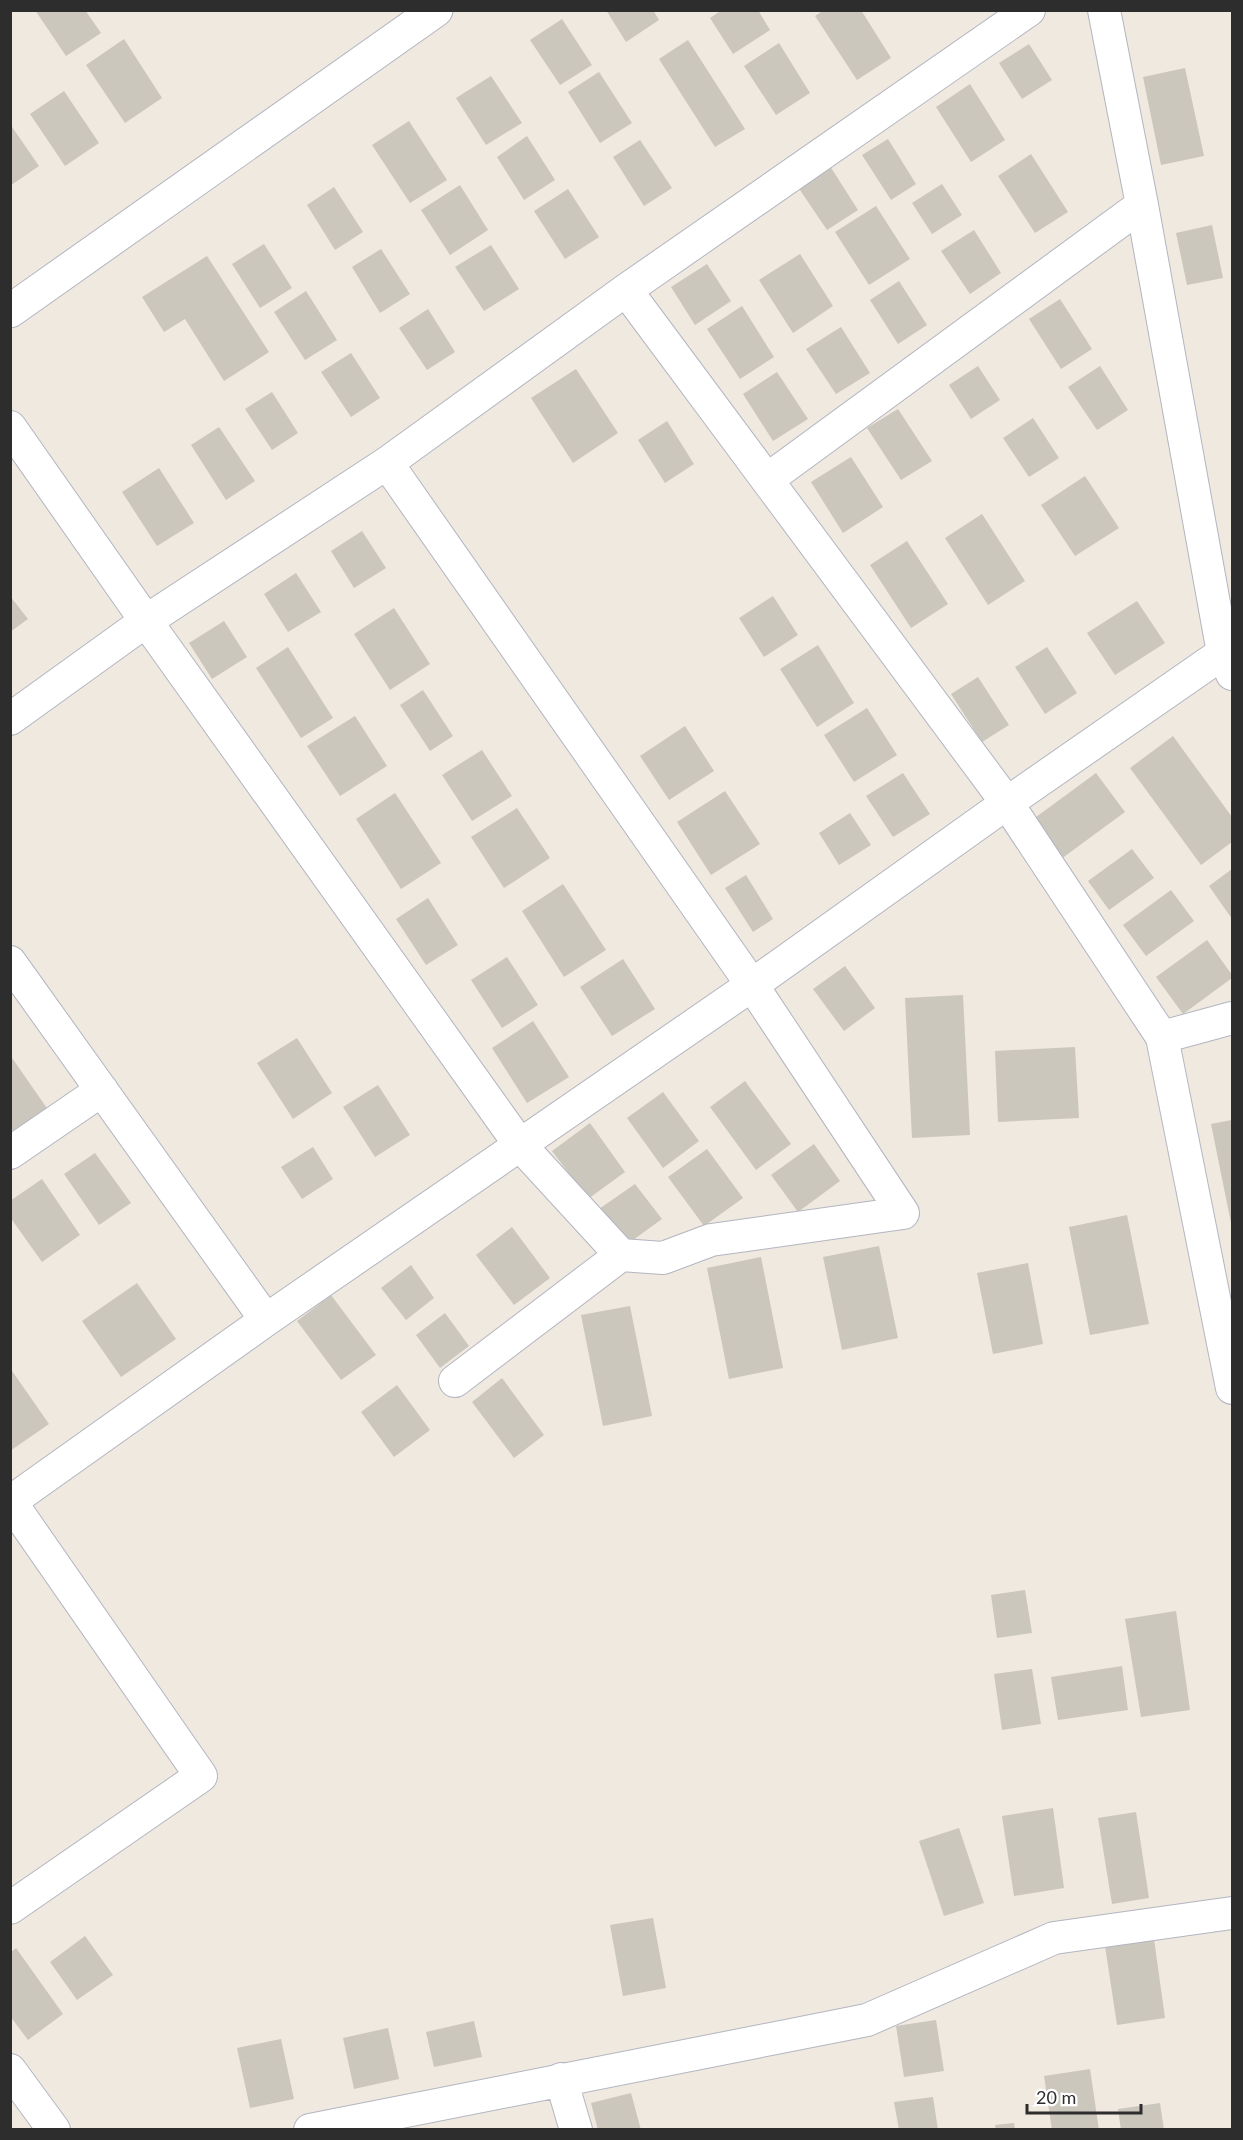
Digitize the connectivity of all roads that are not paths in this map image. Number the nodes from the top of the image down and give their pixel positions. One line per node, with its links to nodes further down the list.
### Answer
1 (436, 10): 6 (street)
2 (1029, 10): 5 (street)
3 (1104, 10): 4 (street)
4 (1142, 205): 9 (street); 11 (street)
5 (626, 290): 8 (street); 9 (street)
6 (10, 311)
7 (10, 427): 10 (street)
8 (387, 463): 10 (street); 15 (street)
9 (768, 479): 13 (street)
10 (146, 621): 12 (street); 19 (street)
11 (1228, 664): 13 (street)
12 (10, 719)
13 (1007, 803): 15 (street); 17 (street)
14 (10, 962): 18 (street)
15 (752, 985): 19 (street); 21 (street)
16 (1233, 1018): 17 (street)
17 (1162, 1037): 24 (street)
18 (102, 1090): 20 (street); 22 (street)
19 (520, 1145): 21 (street); 22 (street)
20 (10, 1153)
21 (621, 1256): 23 (street)
22 (266, 1320): 25 (street)
23 (455, 1381)
24 (1233, 1388)
25 (11, 1502): 26 (street)
26 (10, 1908)
27 (1233, 1913): 29 (street)
28 (10, 2070): 30 (street)
29 (561, 2079): 31 (street); 32 (street)
30 (54, 2130)
31 (310, 2130)
32 (576, 2130)

